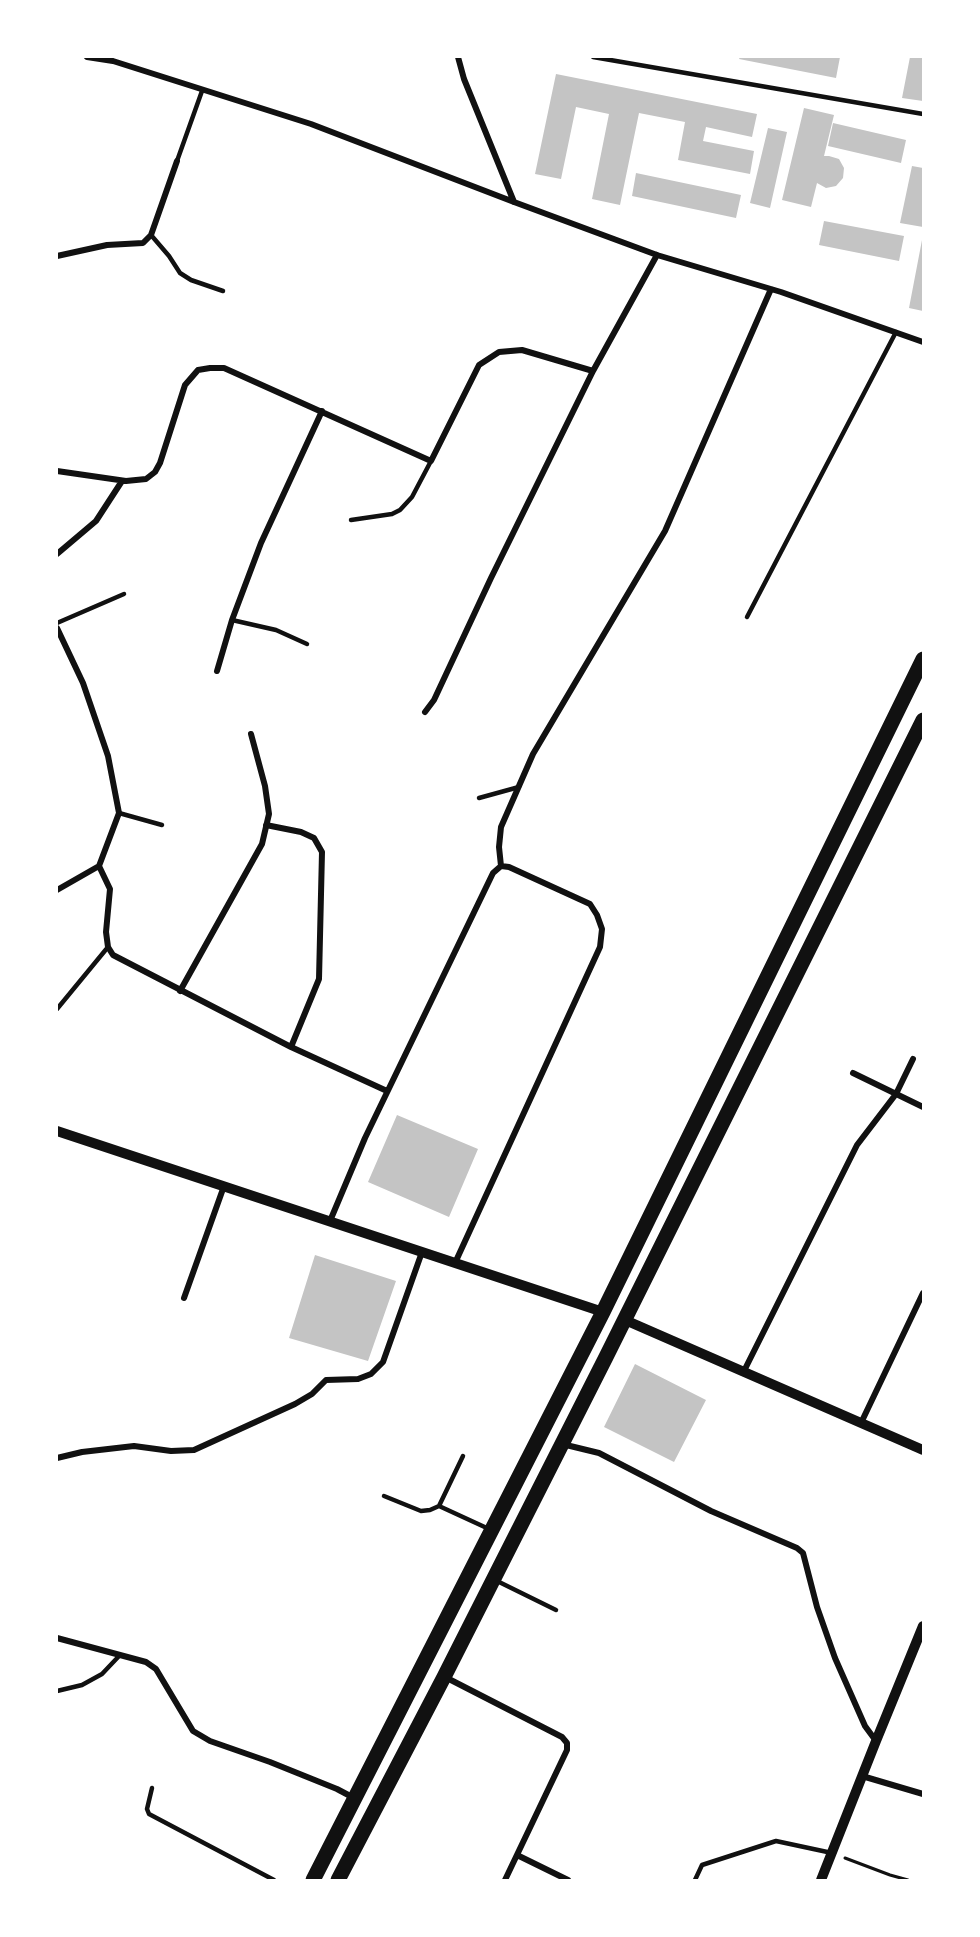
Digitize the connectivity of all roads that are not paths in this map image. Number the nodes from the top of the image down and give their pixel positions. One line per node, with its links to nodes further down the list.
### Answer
1 (87, 57): 4 (street)
2 (458, 57): 7 (street)
3 (593, 57): 5 (lane)
4 (202, 91): 6 (lane); 7 (street)
5 (923, 114)
6 (177, 161): 8 (street)
7 (514, 202): 9 (street)
8 (151, 235): 10 (street); 12 (lane)
9 (657, 255): 11 (street); 15 (street)
10 (57, 256)
11 (771, 289): 13 (street); 33 (street)
12 (223, 291)
13 (896, 332): 14 (street); 23 (lane)
14 (923, 342)
15 (593, 370): 17 (street); 30 (street)
16 (322, 411): 17 (street); 19 (street); 24 (street)
17 (431, 461): 20 (lane)
18 (57, 471): 19 (street)
19 (122, 481): 21 (street)
20 (351, 520)
21 (57, 554)
22 (124, 594): 25 (lane)
23 (747, 618)
24 (232, 621): 27 (lane); 29 (street)
25 (57, 623)
26 (57, 628): 35 (street)
27 (307, 644)
28 (923, 659): 40 (main road)
29 (217, 671)
30 (425, 712)
31 (923, 720): 41 (main road)
32 (251, 734): 37 (street)
33 (519, 787): 34 (lane); 39 (street)
34 (478, 798)
35 (119, 813): 36 (lane); 38 (street)
36 (162, 825)
37 (266, 825): 44 (street); 46 (street)
38 (99, 866): 42 (street); 43 (street)
39 (501, 866): 49 (street); 56 (street)
40 (822, 866): 41 (main road); 59 (main road)
41 (845, 879): 60 (main road)
42 (57, 890)
43 (108, 947): 44 (street); 45 (lane)
44 (180, 991): 46 (street)
45 (57, 1009)
46 (291, 1047): 49 (street)
47 (913, 1059): 50 (street)
48 (853, 1073): 50 (street)
49 (387, 1091): 54 (street)
50 (896, 1094): 51 (street); 61 (street)
51 (923, 1107)
52 (57, 1131): 53 (street)
53 (224, 1186): 54 (street); 58 (street)
54 (330, 1221): 55 (street)
55 (422, 1252): 56 (street); 66 (street)
56 (455, 1263): 59 (street)
57 (923, 1293): 62 (street)
58 (183, 1298)
59 (603, 1312): 60 (main road); 69 (main road)
60 (625, 1320): 61 (street); 63 (main road)
61 (743, 1373): 62 (street)
62 (861, 1423): 64 (street)
63 (562, 1443): 70 (main road); 79 (street)
64 (923, 1450)
65 (463, 1456): 68 (lane)
66 (57, 1458)
67 (384, 1496): 68 (lane)
68 (439, 1506): 69 (lane)
69 (491, 1531): 76 (main road)
70 (493, 1579): 71 (lane); 75 (main road)
71 (556, 1610)
72 (923, 1626): 79 (street)
73 (57, 1638): 74 (street)
74 (120, 1655): 77 (lane); 83 (street)
75 (444, 1677): 78 (main road); 85 (street)
76 (415, 1681): 78 (main road); 83 (main road)
77 (57, 1690)
78 (436, 1691): 88 (main road)
79 (876, 1741): 80 (street)
80 (862, 1776): 82 (street); 84 (street)
81 (152, 1788): 86 (lane)
82 (923, 1794)
83 (355, 1799): 87 (main road)
84 (832, 1853): 91 (lane); 92 (street)
85 (517, 1855): 89 (street); 90 (street)
86 (274, 1880)
87 (313, 1880)
88 (338, 1880)
89 (505, 1880)
90 (568, 1880)
91 (695, 1880)
92 (821, 1880)

